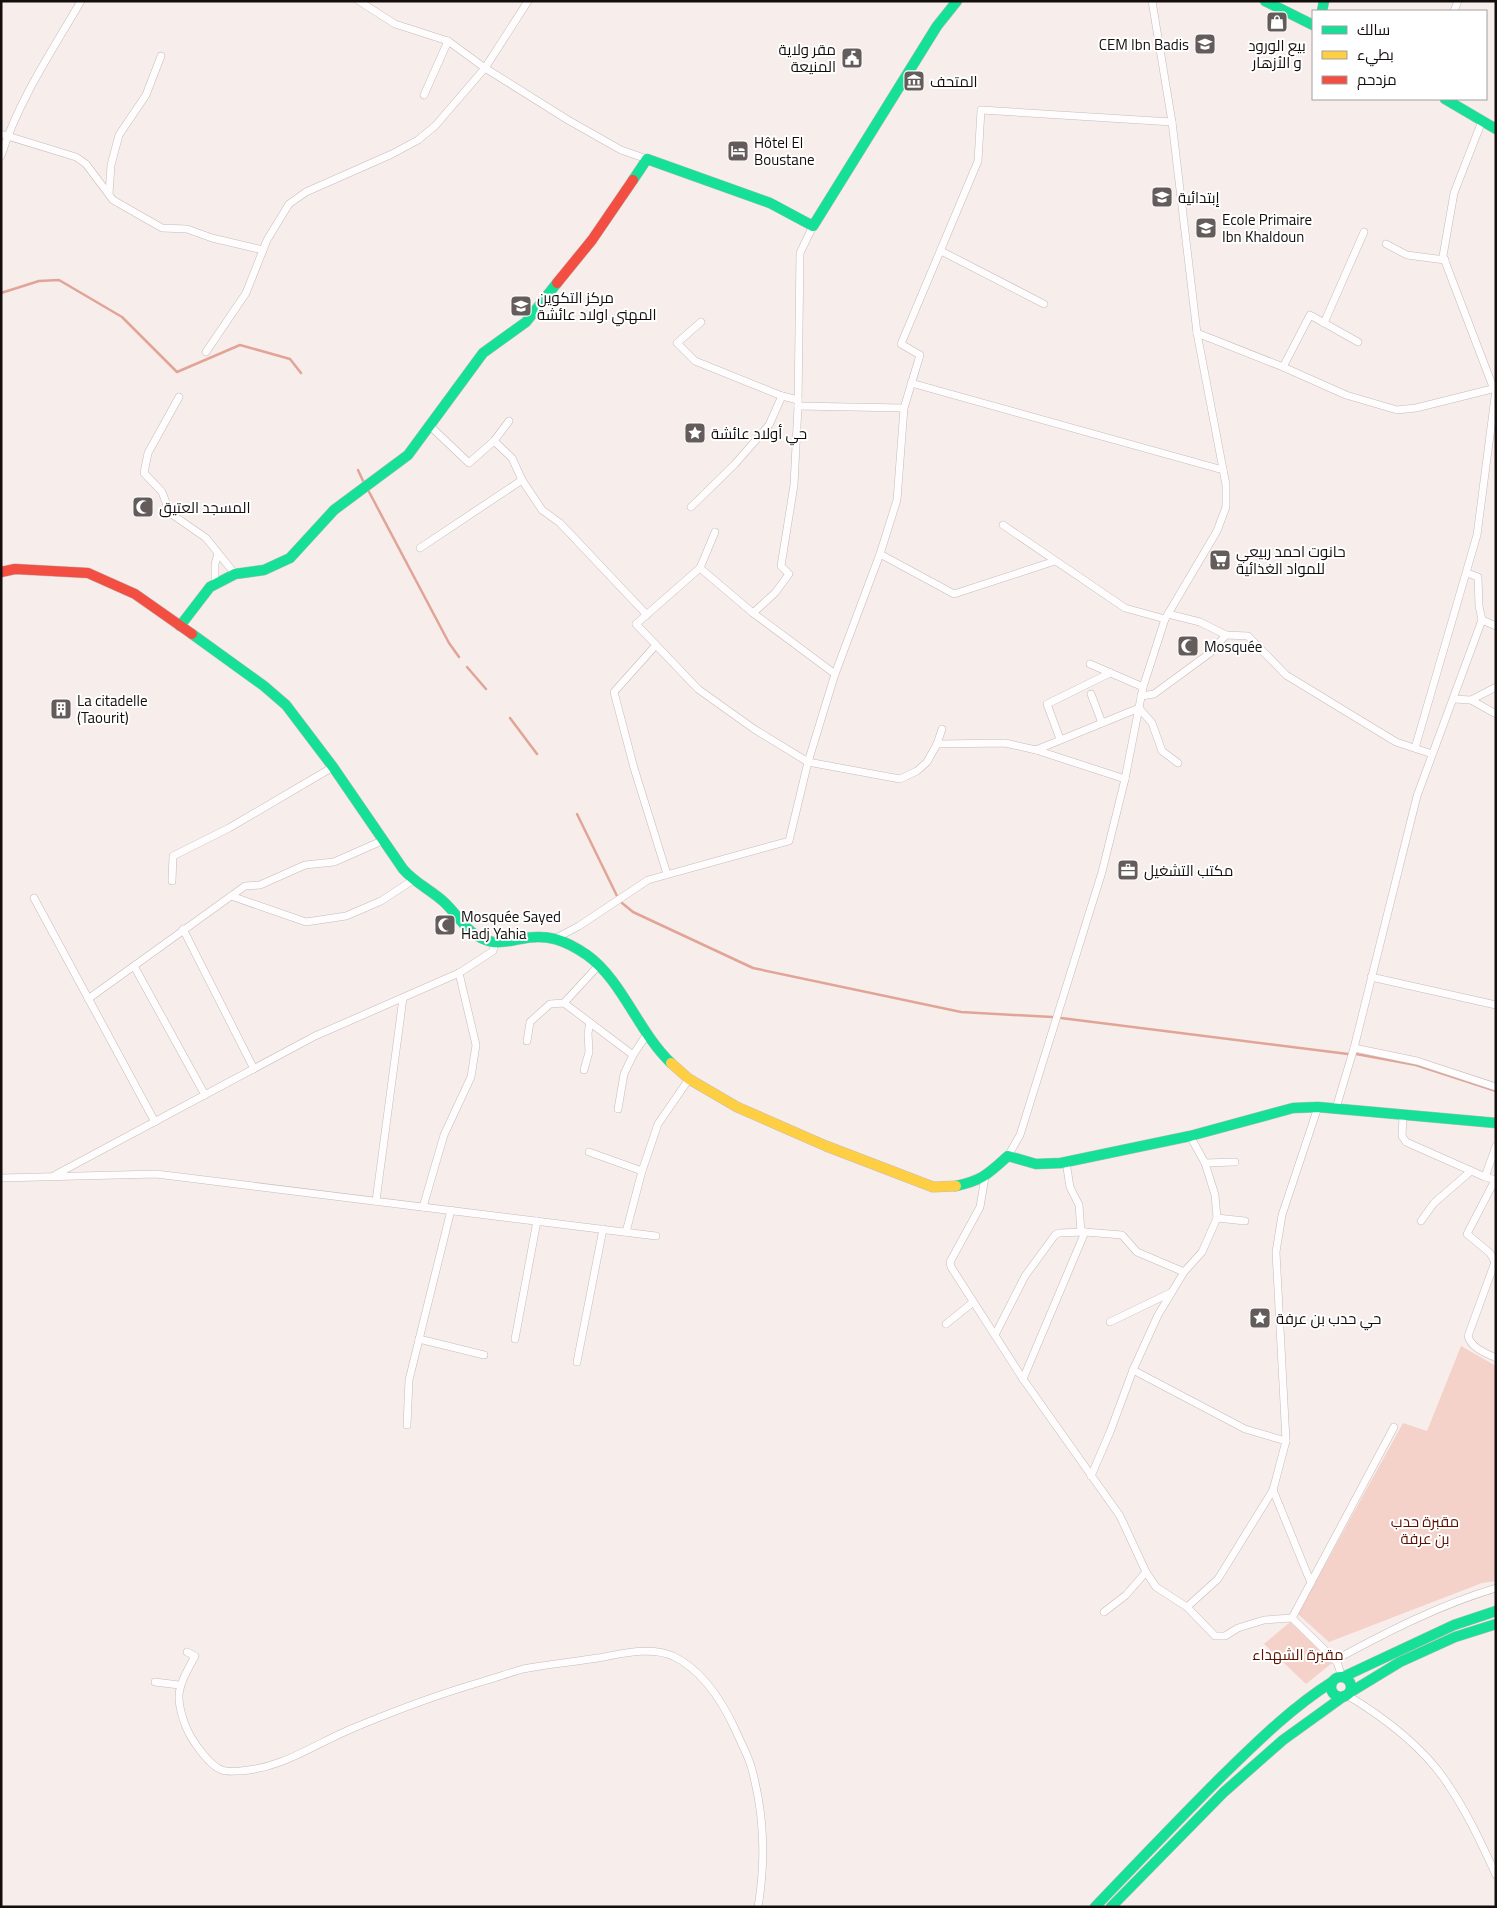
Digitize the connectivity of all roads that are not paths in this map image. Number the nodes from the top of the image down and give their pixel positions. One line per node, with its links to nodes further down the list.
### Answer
1 (81, 1): 16 (street)
2 (360, 1): 8 (street)
3 (528, 1): 10 (street)
4 (957, 1): 20 (street)
5 (1152, 1): 14 (street)
6 (1265, 1): 7 (street)
7 (1312, 24)
8 (448, 41): 10 (street); 11 (street)
9 (161, 56): 19 (street)
10 (485, 68): 18 (street); 23 (street)
11 (424, 95)
12 (1447, 100): 13 (street)
13 (1482, 121): 15 (street); 25 (street)
14 (1172, 122): 24 (street); 29 (street)
15 (1496, 129)
16 (4, 135): 17 (street); 19 (street)
17 (1, 156)
18 (647, 159): 20 (street); 40 (street)
19 (109, 194): 23 (street)
20 (813, 226): 37 (street)
21 (1364, 232): 28 (street)
22 (1386, 244): 25 (street)
23 (263, 250): 31 (street)
24 (941, 251): 26 (street); 33 (street)
25 (1445, 260): 34 (street)
26 (1044, 304)
27 (701, 322): 35 (street)
28 (1324, 322): 30 (street); 32 (street)
29 (1197, 333): 32 (street); 42 (street)
30 (1358, 342)
31 (206, 352)
32 (1283, 367): 34 (street)
33 (910, 383): 38 (street); 42 (street)
34 (1495, 388): 53 (street)
35 (782, 396): 37 (street); 44 (street)
36 (179, 397): 48 (street)
37 (798, 403): 38 (street); 56 (street)
38 (904, 408): 49 (street)
39 (509, 421): 41 (street)
40 (429, 425): 41 (street); 54 (street)
41 (494, 441): 43 (street)
42 (1223, 470): 58 (street)
43 (522, 480): 47 (street); 57 (street)
44 (692, 507)
45 (1003, 525): 50 (street)
46 (715, 532): 51 (street)
47 (420, 548)
48 (218, 554): 54 (street); 55 (street)
49 (880, 554): 50 (street); 66 (street)
50 (1055, 561): 58 (street)
51 (700, 568): 56 (street); 57 (street)
52 (1, 572): 60 (street)
53 (1467, 573): 59 (street); 79 (street)
54 (235, 574): 55 (street)
55 (215, 584): 60 (street)
56 (754, 613): 66 (street)
57 (647, 615): 63 (street)
58 (1166, 617): 62 (street); 67 (street)
59 (1482, 620): 61 (street); 71 (street)
60 (180, 626): 84 (street)
61 (1496, 626)
62 (1226, 636): 70 (street); 79 (street)
63 (656, 644): 82 (street); 87 (street)
64 (1090, 664): 65 (street)
65 (1110, 673): 67 (street); 77 (street)
66 (835, 674): 82 (street)
67 (1143, 687): 70 (street)
68 (1496, 688): 72 (street)
69 (1091, 694): 75 (street)
70 (1141, 696): 73 (street)
71 (1454, 699): 72 (street); 81 (street)
72 (1471, 700): 74 (street)
73 (1139, 708): 75 (street); 83 (street); 85 (street)
74 (1496, 714)
75 (1102, 723): 77 (street)
76 (942, 729): 78 (street)
77 (1060, 739): 80 (street)
78 (937, 744): 80 (street); 82 (street)
79 (1415, 748): 81 (street)
80 (1036, 750): 85 (street)
81 (1432, 754): 98 (street)
82 (808, 762): 87 (street)
83 (1178, 763)
84 (333, 767): 86 (street); 89 (street)
85 (1125, 779): 122 (street)
86 (384, 840): 88 (street); 90 (street)
87 (667, 874): 93 (street)
88 (413, 880): 90 (street); 94 (street)
89 (172, 881)
90 (231, 896): 92 (street)
91 (34, 898): 100 (street)
92 (183, 930): 95 (street); 108 (street)
93 (556, 938): 94 (street); 96 (street)
94 (495, 942): 97 (street)
95 (134, 966): 100 (street); 112 (street)
96 (598, 966): 101 (street); 104 (street)
97 (459, 973): 99 (street); 134 (street)
98 (1371, 977): 102 (street); 106 (street)
99 (403, 998): 108 (street); 133 (street)
100 (88, 999): 117 (street)
101 (564, 1003): 103 (street); 105 (street)
102 (1496, 1005)
103 (590, 1023): 107 (street); 109 (street)
104 (647, 1034): 107 (street); 110 (street)
105 (527, 1041)
106 (1354, 1048): 111 (street); 114 (street)
107 (633, 1056): 115 (street)
108 (254, 1069): 112 (street)
109 (584, 1070)
110 (689, 1079): 126 (street); 131 (street)
111 (1496, 1087)
112 (205, 1095): 117 (street)
113 (1318, 1107): 114 (street); 119 (street); 161 (street)
114 (1336, 1108): 116 (street)
115 (618, 1109)
116 (1402, 1116): 118 (street); 127 (street)
117 (155, 1122): 128 (street)
118 (1496, 1123)
119 (1190, 1136): 123 (street); 125 (street)
120 (1496, 1146): 129 (street)
121 (589, 1152): 126 (street)
122 (1008, 1156): 123 (street); 131 (street)
123 (1066, 1162): 142 (street)
124 (1234, 1162): 125 (street)
125 (1205, 1163): 136 (street)
126 (642, 1171): 141 (street)
127 (1471, 1171): 129 (street); 139 (street)
128 (52, 1177): 130 (street); 133 (street)
129 (1485, 1177): 132 (street)
130 (1, 1178)
131 (985, 1178): 148 (street)
132 (1496, 1180): 145 (street)
133 (376, 1201): 134 (street)
134 (423, 1207): 135 (street)
135 (451, 1210): 137 (street); 152 (street)
136 (1217, 1218): 138 (street); 144 (street)
137 (537, 1221): 140 (street); 153 (street)
138 (1245, 1221)
139 (1422, 1221)
140 (603, 1229): 141 (street); 156 (street)
141 (626, 1232): 143 (street)
142 (1083, 1232): 144 (street); 151 (street); 158 (street)
143 (656, 1236)
144 (1184, 1272): 147 (street)
145 (1487, 1287): 146 (street); 155 (street)
146 (1496, 1289)
147 (1170, 1293): 149 (street); 157 (street)
148 (972, 1303): 150 (street); 151 (street)
149 (1110, 1322)
150 (946, 1324)
151 (995, 1335): 158 (street)
152 (419, 1339): 154 (street); 159 (street)
153 (515, 1339)
154 (484, 1355)
155 (1496, 1358)
156 (577, 1362)
157 (1132, 1370): 161 (street); 162 (street)
158 (1023, 1379): 162 (street)
159 (407, 1425)
160 (1394, 1427): 165 (street)
161 (1286, 1441): 163 (street)
162 (1091, 1476): 164 (street)
163 (1273, 1490): 165 (street); 167 (street)
164 (1146, 1572): 167 (street); 169 (street)
165 (1311, 1583): 170 (street)
166 (1496, 1588): 173 (street)
167 (1187, 1607): 170 (street)
168 (1496, 1611): 174 (street)
169 (1104, 1612)
170 (1292, 1618): 173 (street)
171 (1496, 1624): 178 (street)
172 (187, 1652): 177 (street)
173 (1335, 1660): 174 (street)
174 (1342, 1677): 176 (street); 178 (street)
175 (154, 1682): 177 (street)
176 (1332, 1682): 178 (street); 181 (street)
177 (179, 1685): 180 (street)
178 (1346, 1695): 179 (street); 182 (street)
179 (1496, 1875)
180 (758, 1907)
181 (1095, 1907)
182 (1111, 1907)

